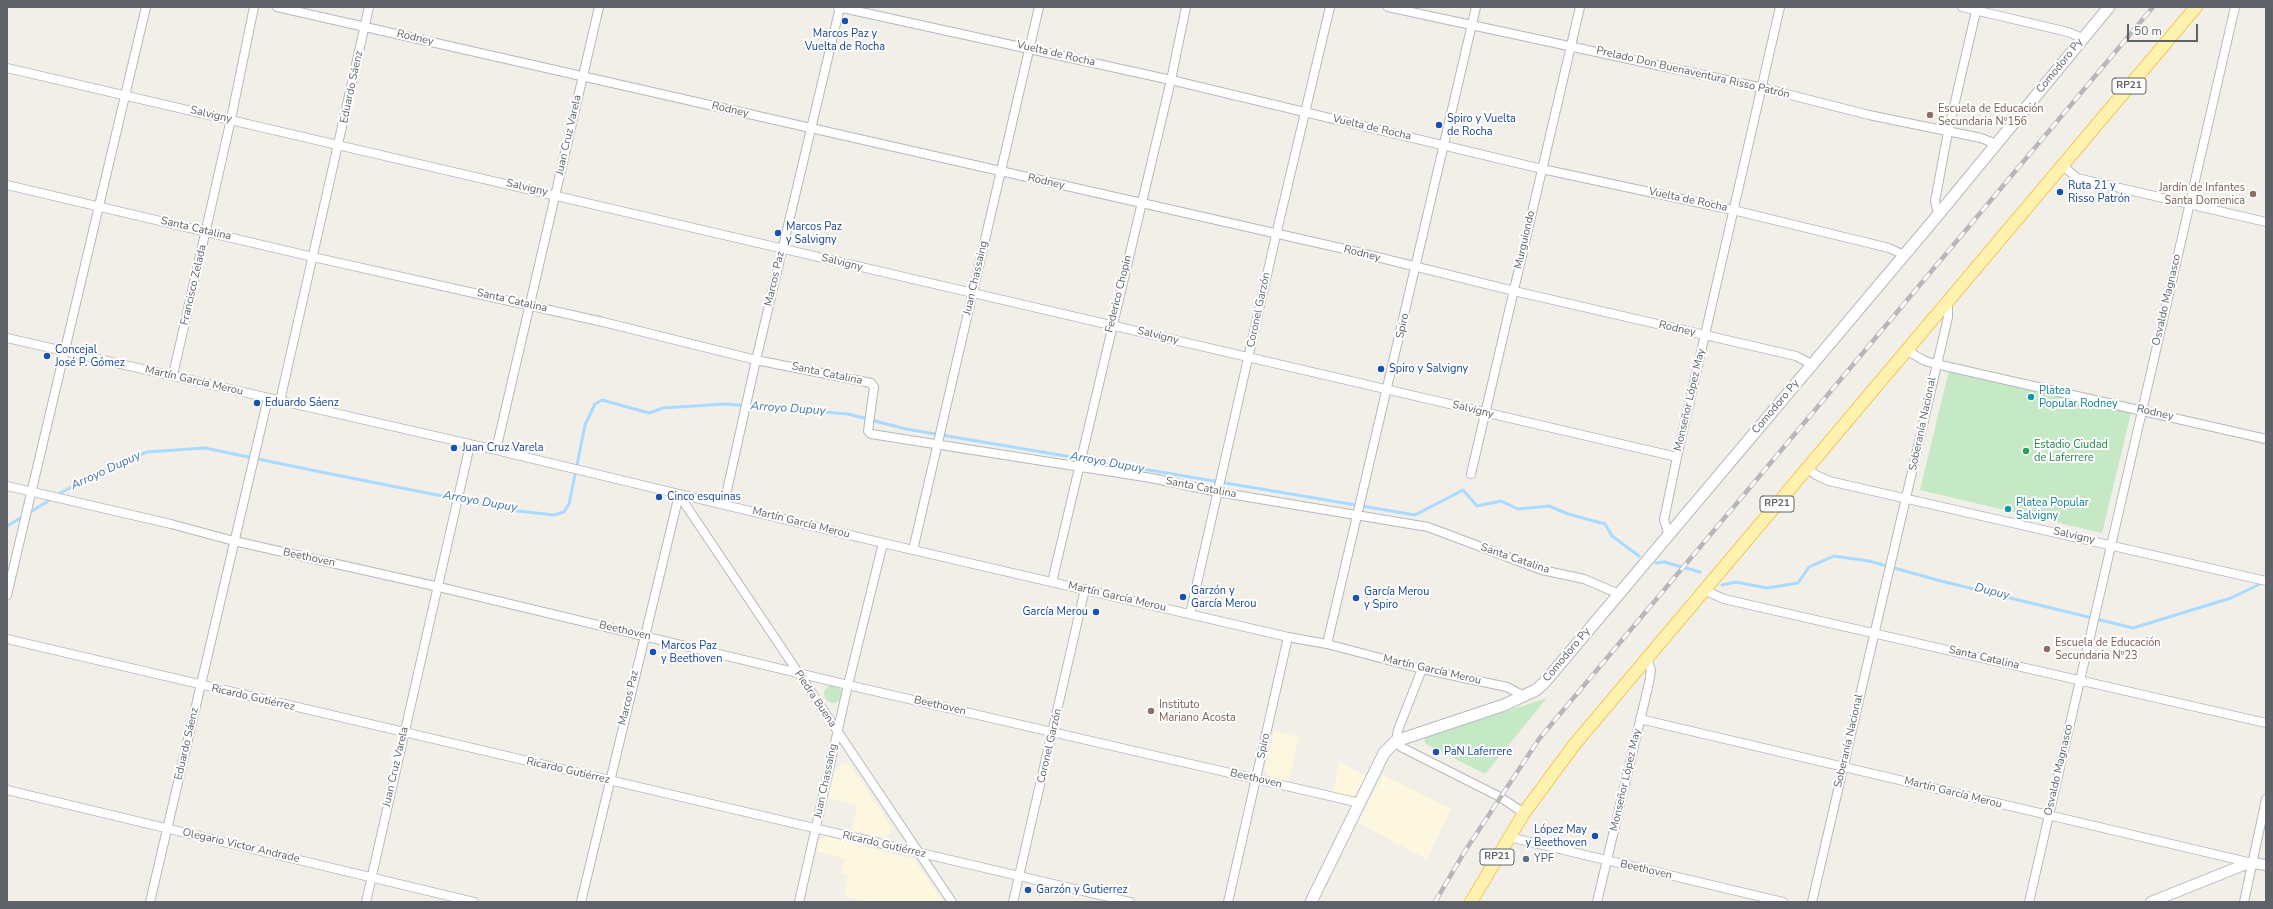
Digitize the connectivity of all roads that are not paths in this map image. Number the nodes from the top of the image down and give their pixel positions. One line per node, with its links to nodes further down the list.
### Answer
1 (146, 7): 28 (street)
2 (254, 7): 30 (street, Francisco Zelada)
3 (277, 7): 20 (street, Rodney)
4 (369, 7): 20 (street, Eduardo Sáenz)
5 (599, 7): 25 (street, Juan Cruz Varela)
6 (839, 7): 23 (street, Vuelta de Rocha); 31 (street, Marcos Paz)
7 (1039, 7): 23 (street, Juan Chassaing)
8 (1186, 7): 26 (street, Federico Chopin)
9 (1330, 7): 29 (street, Coronel Garzón)
10 (1388, 7): 19 (street, Prelado Don Buenaventura Risso Patrón)
11 (1476, 7): 19 (street, Spiro)
12 (1580, 7): 22 (street, Murguiondo)
13 (1780, 7): 27 (street, Monseñor López May)
14 (1962, 7): 18 (street)
15 (2109, 7): 21 (main road, Comodoro Py)
16 (2196, 7): 36 (main road, RP21)
17 (2235, 7): 42 (street, Osvaldo Magnasco)
18 (1976, 9): 21 (street); 32 (street)
19 (1472, 25): 22 (street, Prelado Don Buenaventura Risso Patrón); 34 (street, Spiro)
20 (365, 26): 25 (street, Rodney); 33 (street, Eduardo Sáenz)
21 (2082, 38): 35 (main road, Comodoro Py)
22 (1571, 45): 27 (street, Prelado Don Buenaventura Risso Patrón); 37 (street, Murguiondo)
23 (1030, 48): 26 (street, Vuelta de Rocha); 38 (street, Juan Chassaing)
24 (7, 68): 28 (street, Salvigny)
25 (583, 77): 31 (street, Rodney); 40 (street, Juan Cruz Varela)
26 (1171, 80): 29 (street, Vuelta de Rocha); 41 (street, Federico Chopin)
27 (1763, 88): 32 (street, Prelado Don Buenaventura Risso Patrón); 44 (street, Monseñor López May)
28 (124, 94): 30 (street, Salvigny); 43 (street)
29 (1305, 113): 34 (street, Vuelta de Rocha); 48 (street, Coronel Garzón)
30 (231, 119): 33 (street, Salvigny); 47 (street, Francisco Zelada)
31 (812, 128): 38 (street, Rodney); 49 (street, Marcos Paz)
32 (1948, 132): 35 (street, Prelado Don Buenaventura Risso Patrón); 45 (street)
33 (339, 144): 40 (street, Salvigny); 51 (street, Eduardo Sáenz)
34 (1444, 144): 37 (street, Vuelta de Rocha); 52 (street, Spiro)
35 (1996, 144): 45 (main road, Comodoro Py)
36 (2062, 165): 42 (street); 55 (main road, RP21)
37 (1542, 169): 44 (street, Vuelta de Rocha); 53 (street, Murguiondo)
38 (1001, 171): 41 (street, Rodney); 54 (street, Juan Chassaing)
39 (7, 185): 43 (street, Santa Catalina)
40 (556, 194): 49 (street, Salvigny); 56 (street, Juan Cruz Varela)
41 (1142, 204): 48 (street, Rodney); 57 (street, Federico Chopin)
42 (2188, 205): 46 (street); 70 (street, Osvaldo Magnasco)
43 (99, 207): 47 (street, Santa Catalina); 61 (street)
44 (1733, 210): 50 (street, Vuelta de Rocha); 58 (street, Monseñor López May)
45 (1938, 215): 50 (main road, Comodoro Py)
46 (2266, 222)
47 (206, 231): 51 (street, Santa Catalina); 66 (street, Francisco Zelada)
48 (1276, 235): 52 (street, Rodney); 62 (street, Coronel Garzón)
49 (782, 248): 54 (street, Salvigny); 63 (street, Marcos Paz)
50 (1904, 255): 64 (main road, Comodoro Py)
51 (313, 257): 56 (street, Santa Catalina); 69 (street, Eduardo Sáenz)
52 (1416, 268): 53 (street, Rodney); 67 (street, Spiro)
53 (1514, 291): 58 (street, Rodney); 71 (street, Murguiondo)
54 (972, 294): 57 (street, Salvigny); 73 (street, Juan Chassaing)
55 (1948, 300): 60 (main road, RP21); 65 (street, Soberanía Nacional)
56 (529, 305): 63 (street, Santa Catalina); 75 (street, Juan Cruz Varela)
57 (1111, 324): 62 (street, Salvigny); 77 (street, Federico Chopin)
58 (1705, 335): 64 (street, Rodney); 76 (street, Monseñor López May)
59 (7, 338): 61 (street, Martín García Merou)
60 (1906, 350): 65 (street, Rodney); 78 (main road, RP21)
61 (64, 351): 66 (street, Martín García Merou); 82 (street)
62 (1248, 358): 67 (street, Salvigny); 81 (street, Coronel Garzón)
63 (756, 360): 73 (street, Santa Catalina); 85 (street, Marcos Paz)
64 (1813, 364): 87 (main road, Comodoro Py)
65 (1936, 364): 70 (street, Rodney); 84 (street, Soberanía Nacional)
66 (173, 375): 68 (street, Martín García Merou)
67 (1388, 389): 71 (street, Salvigny); 86 (street, Spiro)
68 (268, 398): 69 (street, Martín García Merou); 88 (street, Eduardo Sáenz)
69 (280, 401): 74 (street, Martín García Merou)
70 (2142, 410): 72 (street, Rodney); 90 (street, Osvaldo Magnasco)
71 (1485, 413): 76 (street, Salvigny); 79 (street, Murguiondo)
72 (2266, 439)
73 (939, 442): 77 (street, Santa Catalina); 91 (street, Juan Chassaing)
74 (470, 445): 75 (street, Martín García Merou); 94 (street, Juan Cruz Varela)
75 (496, 450): 83 (street, Martín García Merou)
76 (1677, 457): 87 (street, Monseñor López May)
77 (1079, 466): 81 (street, Santa Catalina); 93 (street, Federico Chopin)
78 (1807, 468): 84 (street, Salvigny); 96 (main road, RP21)
79 (1471, 474)
80 (7, 486): 82 (street, Beethoven)
81 (1218, 491): 86 (street, Santa Catalina); 99 (street, Coronel Garzón)
82 (33, 492): 88 (street, Beethoven); 98 (street)
83 (679, 495): 85 (street, Martín García Merou); 101 (street, Marcos Paz); 107 (street, Piedra Buena)
84 (1907, 499): 90 (street, Salvigny); 100 (street, Soberanía Nacional)
85 (724, 504): 89 (street, Martín García Merou)
86 (1358, 513): 97 (street, Santa Catalina); 104 (street, Spiro)
87 (1669, 536): 97 (main road, Comodoro Py)
88 (234, 541): 94 (street, Beethoven); 110 (street, Eduardo Sáenz)
89 (883, 543): 91 (street, Martín García Merou); 109 (street, Juan Chassaing)
90 (2111, 544): 92 (street, Salvigny); 108 (street, Osvaldo Magnasco)
91 (913, 550): 93 (street, Martín García Merou)
92 (2266, 581)
93 (1052, 582): 95 (street, Martín García Merou)
94 (439, 587): 101 (street, Beethoven); 114 (street, Juan Cruz Varela)
95 (1085, 589): 99 (street, Martín García Merou); 116 (street, Coronel Garzón)
96 (1704, 590): 100 (street, Santa Catalina); 105 (main road, RP21)
97 (1619, 594): 111 (main road, Comodoro Py)
98 (7, 595)
99 (1190, 614): 102 (street, Martín García Merou)
100 (1874, 633): 108 (street, Santa Catalina); 118 (street, Soberanía Nacional)
101 (644, 636): 107 (street, Beethoven); 120 (street, Marcos Paz)
102 (1288, 637): 104 (street, Martín García Merou); 119 (street, Spiro)
103 (7, 639): 110 (street, Ricardo Gutiérrez)
104 (1327, 644): 106 (street, Martín García Merou)
105 (1647, 658): 112 (street, Monseñor López May); 124 (main road, RP21)
106 (1422, 669): 111 (street, Martín García Merou); 117 (street, Comodoro Py)
107 (796, 671): 109 (street, Beethoven); 115 (street, Piedra Buena)
108 (2080, 680): 113 (street, Santa Catalina); 125 (street, Osvaldo Magnasco)
109 (848, 685): 115 (street, Juan Chassaing); 116 (street, Beethoven)
110 (200, 686): 114 (street, Ricardo Gutiérrez); 126 (street, Eduardo Sáenz)
111 (1524, 696): 117 (main road, Comodoro Py)
112 (1640, 719): 118 (street, Martín García Merou); 130 (street, Monseñor López May)
113 (2266, 723)
114 (404, 732): 120 (street, Ricardo Gutiérrez); 134 (street, Juan Cruz Varela)
115 (837, 732): 127 (street, Juan Chassaing); 129 (street, Piedra Buena)
116 (1053, 732): 119 (street, Beethoven); 133 (street, Coronel Garzón)
117 (1396, 741): 123 (main road, Comodoro Py); 124 (street)
118 (1843, 766): 125 (street, Martín García Merou); 148 (street, Soberanía Nacional)
119 (1257, 780): 123 (street, Beethoven); 143 (street, Spiro)
120 (610, 781): 127 (street, Ricardo Gutiérrez); 138 (street, Marcos Paz)
121 (7, 790): 126 (street, Olegario Victor Andrade)
122 (2266, 799): 131 (street)
123 (1360, 803): 144 (main road, Comodoro Py)
124 (1524, 813): 128 (main road, RP21)
125 (2048, 816): 131 (street, Martín García Merou); 149 (street, Osvaldo Magnasco)
126 (167, 829): 134 (street, Olegario Victor Andrade); 135 (street, Eduardo Sáenz)
127 (816, 829): 129 (street, Ricardo Gutiérrez); 139 (street, Juan Chassaing)
128 (1509, 837): 130 (street, Beethoven); 145 (main road, RP21)
129 (919, 853): 133 (street, Ricardo Gutiérrez); 140 (street, Piedra Buena)
130 (1607, 861): 146 (street, Monseñor López May); 147 (street, Beethoven)
131 (2252, 863): 132 (street, Martín García Merou); 150 (street); 151 (street)
132 (2266, 865)
133 (1020, 875): 141 (street, Coronel Garzón); 142 (street, Ricardo Gutiérrez)
134 (372, 876): 136 (street, Juan Cruz Varela); 137 (street, Olegario Victor Andrade)
135 (150, 902)
136 (366, 902)
137 (474, 902)
138 (580, 902)
139 (799, 902)
140 (952, 902)
141 (1013, 902)
142 (1130, 902)
143 (1228, 902)
144 (1311, 902)
145 (1471, 902)
146 (1597, 902)
147 (1783, 902)
148 (1812, 902)
149 (2029, 902)
150 (2151, 902)
151 (2244, 902)

